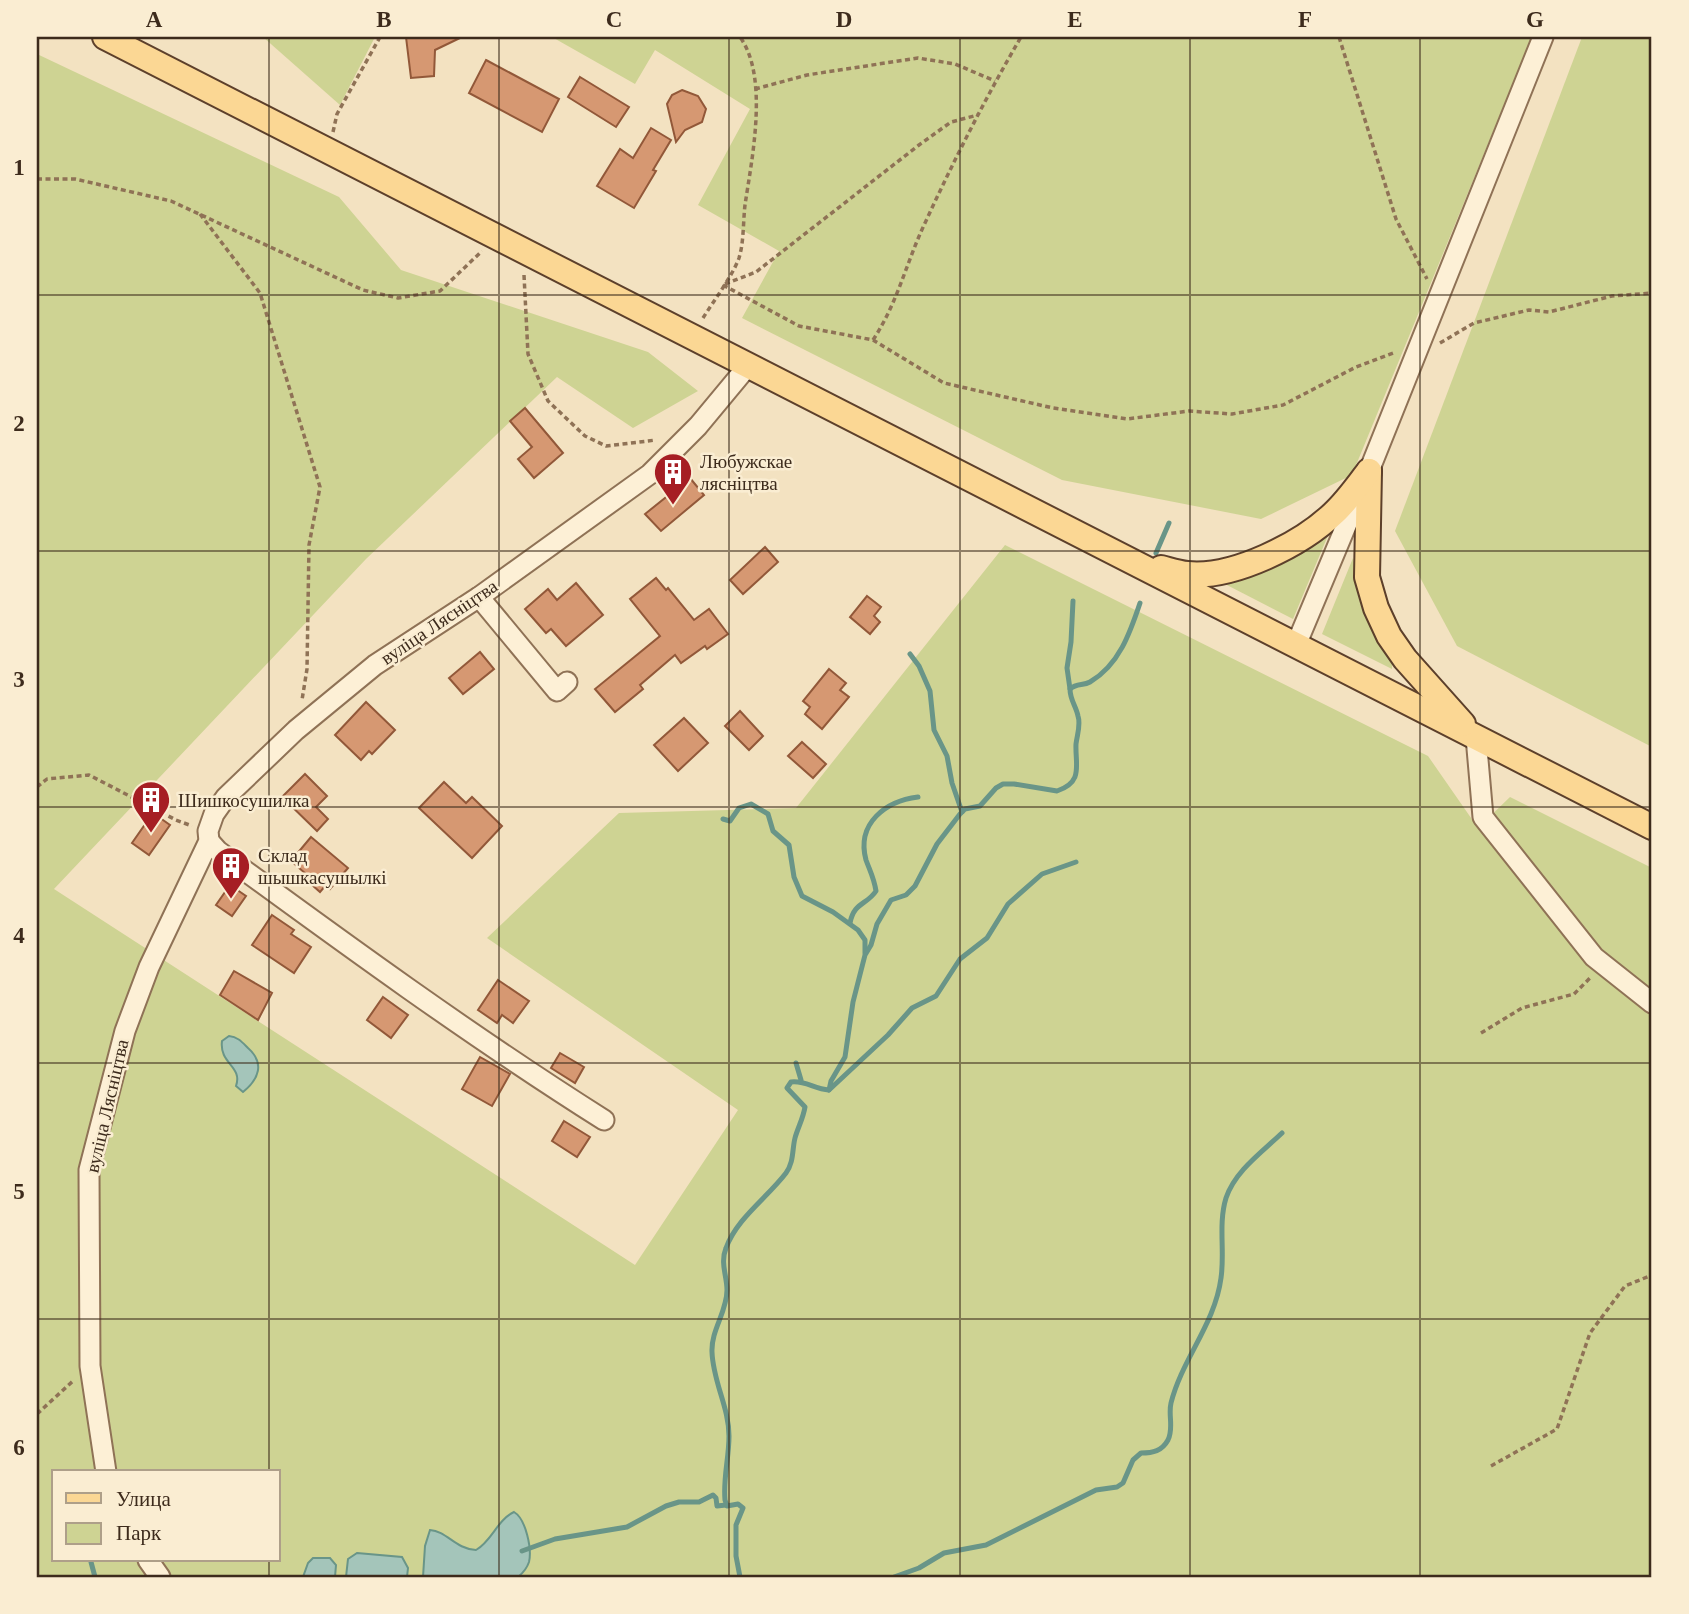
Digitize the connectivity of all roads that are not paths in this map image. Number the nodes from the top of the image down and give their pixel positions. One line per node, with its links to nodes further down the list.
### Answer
1 (105, 37): 3 (main road)
2 (1543, 37): 4 (street)
3 (747, 367): 5 (main road); 6 (street, вуліца Лясніцтва)
4 (1369, 471): 5 (main road); 7 (street); 9 (main road)
5 (1135, 562): 7 (main road)
6 (479, 597): 8 (street); 11 (street, вуліца Лясніцтва)
7 (1296, 645): 9 (main road)
8 (567, 682)
9 (1476, 737): 10 (main road); 12 (street)
10 (1652, 827)
11 (208, 836): 13 (street); 14 (street, вуліца Лясніцтва)
12 (1652, 1003)
13 (604, 1120)
14 (106, 1470)
15 (149, 1562): 16 (street)
16 (160, 1577)

